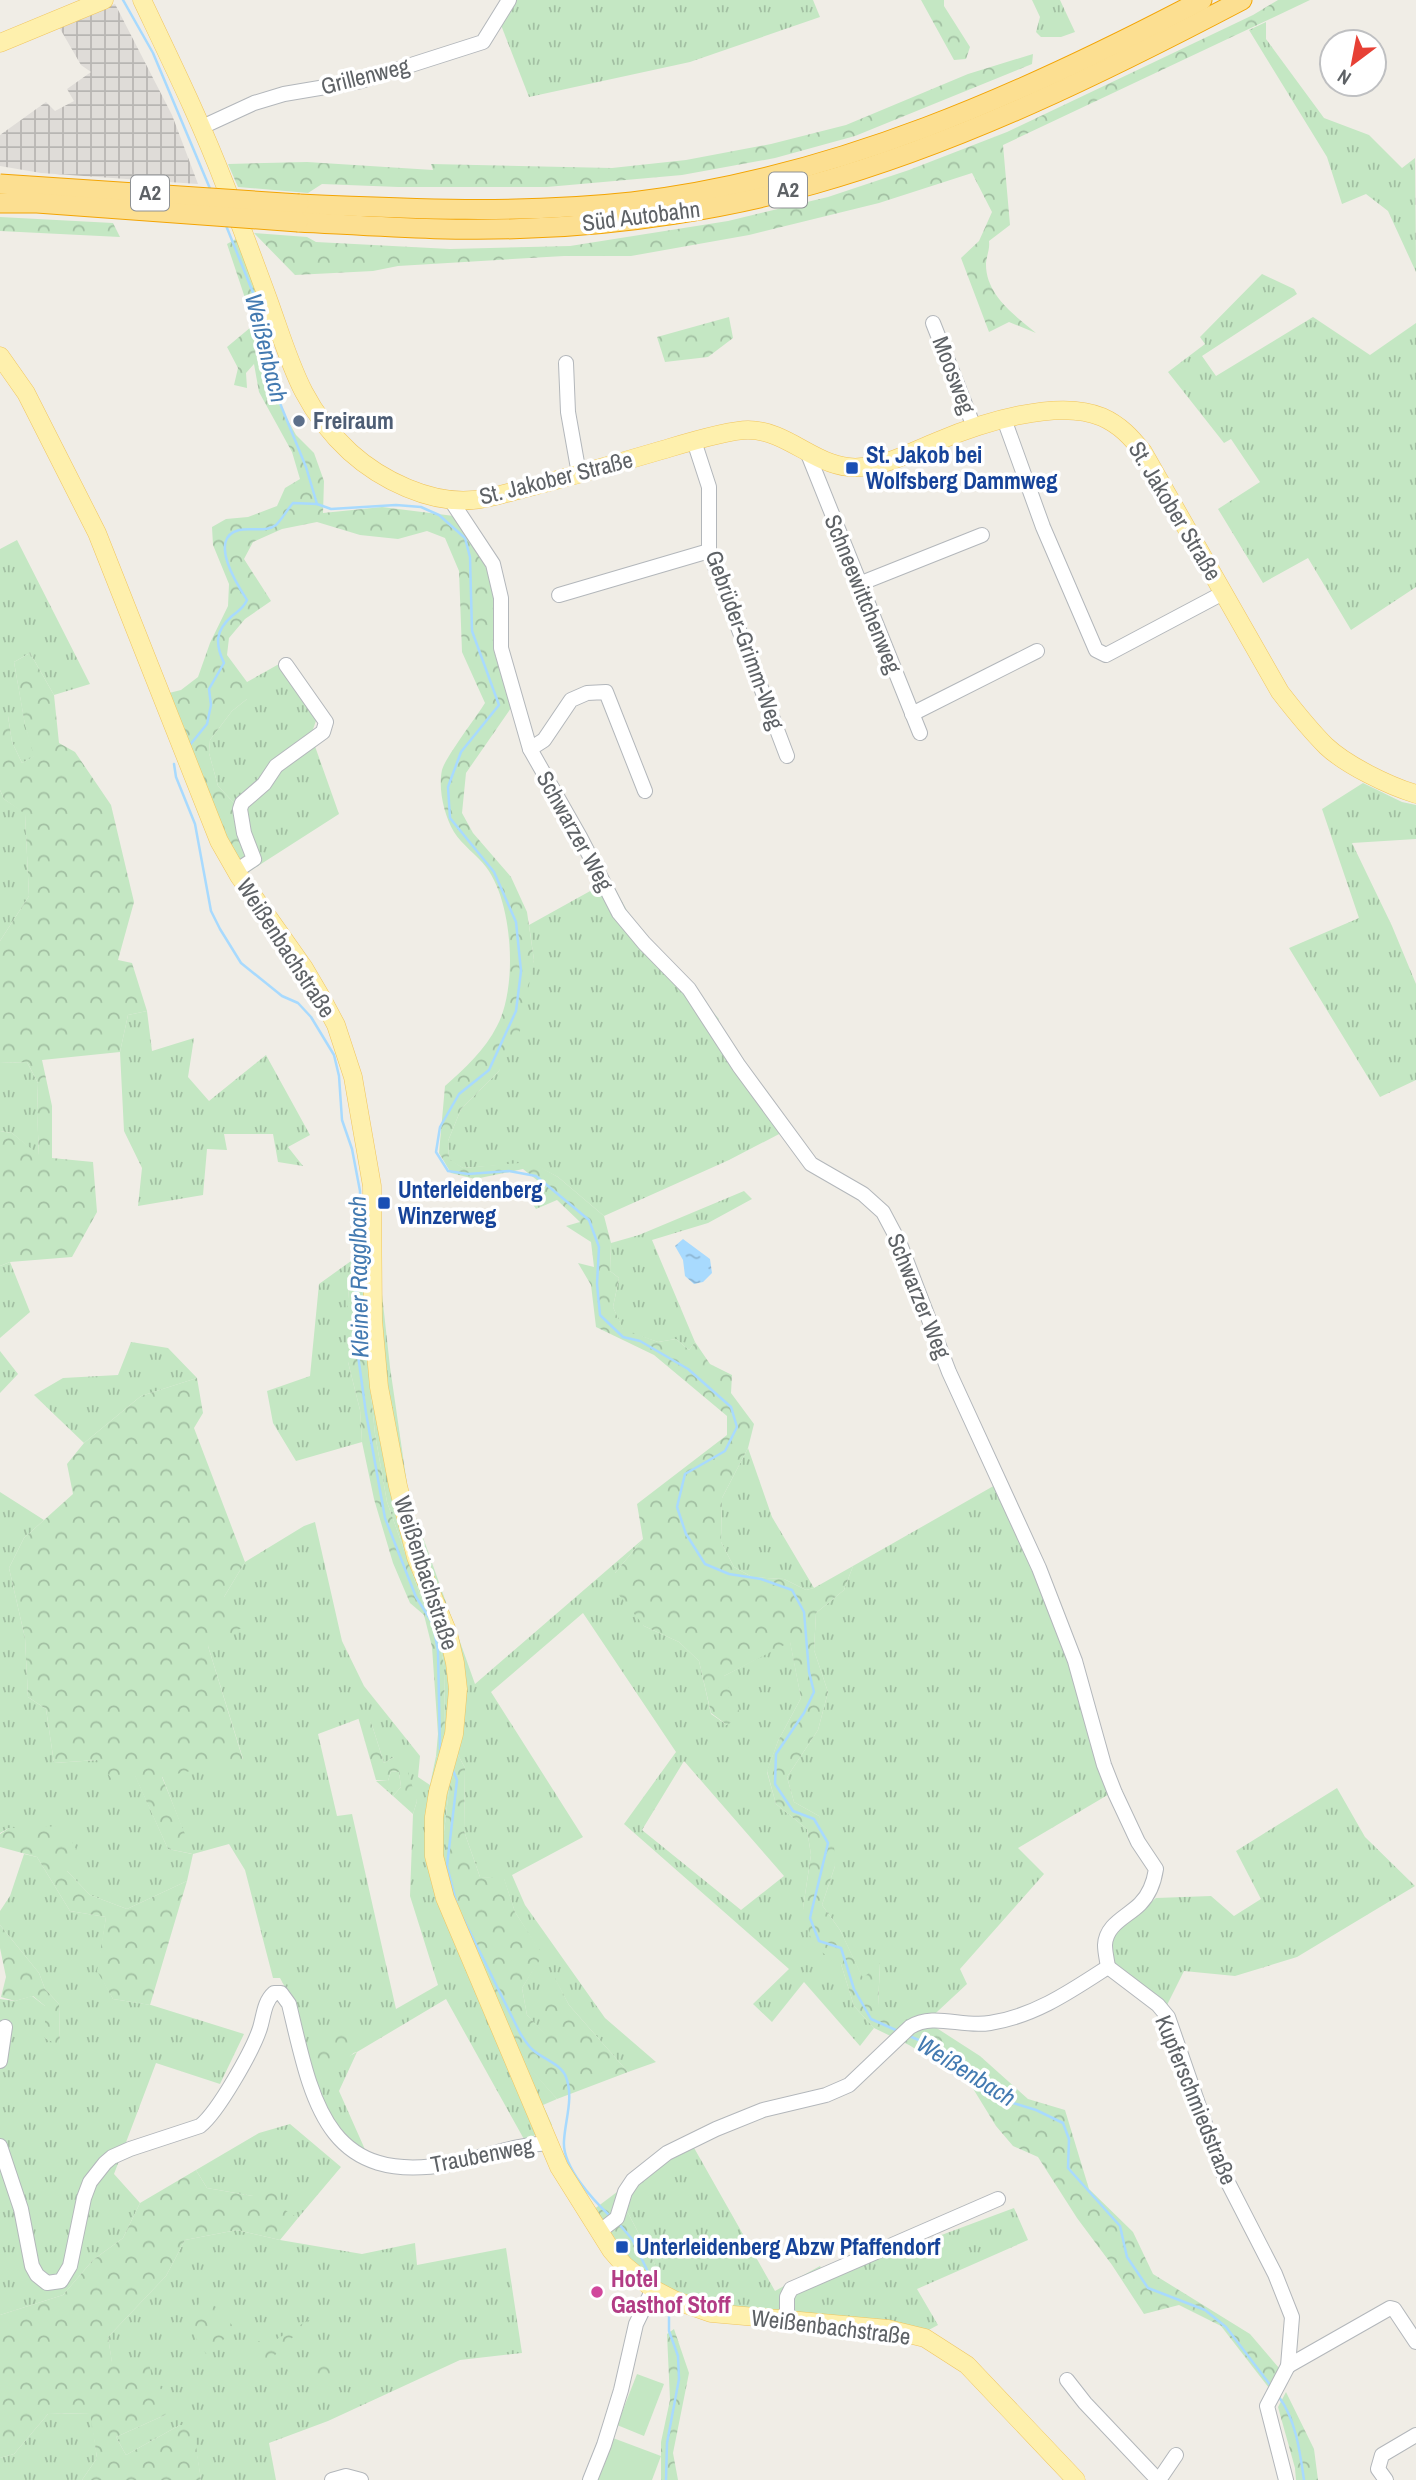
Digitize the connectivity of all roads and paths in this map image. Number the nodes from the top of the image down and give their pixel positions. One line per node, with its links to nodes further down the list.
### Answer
1 (142, 0): 7 (main road, St. Jakober Straße)
2 (509, 0): 7 (street, Grillenweg)
3 (1202, 0): 10 (highway, Süd Autobahn / A2)
4 (1242, 0): 10 (highway, Süd Autobahn / A2)
5 (98, 1): 6 (main road)
6 (0, 43)
7 (202, 127): 19 (main road, St. Jakober Straße)
8 (0, 184): 10 (highway, Süd Autobahn / A2, bridge)
9 (0, 203): 10 (highway, Süd Autobahn / A2, bridge)
10 (299, 213)
11 (933, 323): 15 (street, Moosweg)
12 (0, 356): 33 (main road, Weißenbachstraße)
13 (566, 363): 18 (street)
14 (1004, 419): 15 (main road, St. Jakober Straße); 23 (main road, St. Jakober Straße); 23 (street, St. Jakober Straße)
15 (974, 427): 17 (main road, St. Jakober Straße)
16 (694, 441): 17 (main road, St. Jakober Straße); 18 (main road, St. Jakober Straße); 21 (street, Gebrüder-Grimm-Weg)
17 (808, 454): 22 (street, Schneewittchenweg)
18 (579, 474): 19 (main road, St. Jakober Straße)
19 (450, 499): 29 (street, Schwarzer Weg)
20 (982, 535): 22 (street)
21 (709, 551): 24 (street); 30 (street, Gebrüder-Grimm-Weg)
22 (859, 584): 27 (street, Schneewittchenweg)
23 (1223, 593): 32 (main road, St. Jakober Straße)
24 (559, 595)
25 (1037, 651): 27 (street)
26 (286, 665): 33 (street)
27 (912, 714): 28 (street, Schneewittchenweg)
28 (920, 733)
29 (530, 750): 31 (street); 34 (street, Schwarzer Weg)
30 (787, 756)
31 (645, 791)
32 (1416, 794)
33 (236, 871): 37 (main road, Weißenbachstraße)
34 (1108, 1967): 40 (street); 44 (street, Kupferschmiedstraße)
35 (5, 2027): 36 (street)
36 (0, 2061)
37 (549, 2143): 38 (street, Traubenweg); 40 (main road, Weißenbachstraße)
38 (0, 2146)
39 (998, 2199): 42 (street)
40 (609, 2225): 41 (main road, Weißenbachstraße)
41 (653, 2289): 42 (main road, Weißenbachstraße); 50 (street)
42 (787, 2320): 51 (main road, Weißenbachstraße)
43 (1416, 2342): 44 (street)
44 (1288, 2366): 53 (street, Kupferschmiedstraße)
45 (1067, 2380): 52 (street)
46 (1416, 2435): 54 (street)
47 (1176, 2455): 52 (street)
48 (332, 2480): 49 (street)
49 (361, 2480)
50 (590, 2480)
51 (1076, 2480)
52 (1158, 2480)
53 (1286, 2480)
54 (1387, 2480)

